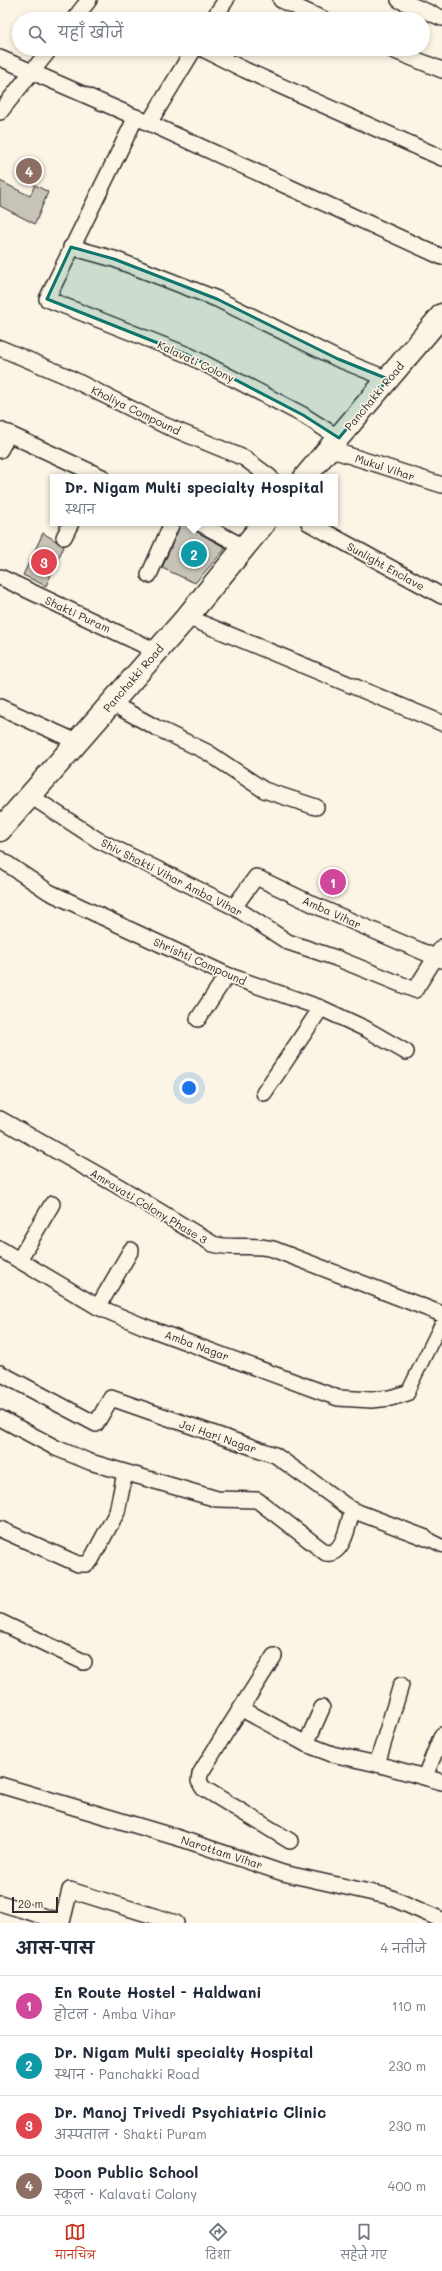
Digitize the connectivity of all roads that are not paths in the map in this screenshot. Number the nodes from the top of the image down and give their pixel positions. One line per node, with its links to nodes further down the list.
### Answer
1 (89, 0): 5 (street)
2 (226, 0): 6 (street)
3 (281, 0): 7 (street)
4 (399, 0): 8 (street)
5 (80, 12)
6 (218, 12)
7 (308, 12)
8 (428, 12)
9 (430, 13): 10 (street)
10 (442, 18)
11 (44, 56): 17 (street)
12 (189, 56): 19 (street)
13 (218, 56): 20 (street)
14 (407, 56): 16 (street)
15 (0, 58): 17 (street)
16 (442, 70)
17 (32, 71): 18 (street); 19 (street)
18 (0, 112)
19 (142, 120): 21 (street); 22 (street)
20 (442, 158)
21 (71, 247): 25 (street); 27 (street, Kalavati Colony)
22 (442, 257)
23 (442, 315): 25 (main road, Panchakki Road)
24 (0, 348): 30 (street, Kholiya Compound)
25 (388, 379): 27 (main road, Panchakki Road)
26 (4, 431): 28 (street); 29 (street)
27 (334, 443): 31 (main road, Panchakki Road); 32 (street, Mukul Vihar)
28 (0, 450)
29 (92, 474)
30 (266, 474)
31 (308, 474)
32 (442, 485)
33 (171, 526): 38 (street)
34 (205, 526): 37 (street)
35 (262, 526): 37 (main road, Panchakki Road)
36 (314, 526): 40 (street, Sunlight Enclave)
37 (244, 547): 41 (main road, Panchakki Road)
38 (149, 575)
39 (0, 577): 42 (street, Shakti Puram)
40 (442, 596)
41 (187, 617): 42 (main road, Panchakki Road); 45 (street)
42 (156, 651): 43 (main road, Panchakki Road)
43 (111, 702): 46 (main road, Panchakki Road); 48 (street)
44 (0, 707): 46 (street)
45 (442, 723)
46 (77, 742): 47 (main road, Panchakki Road)
47 (29, 795): 49 (main road, Panchakki Road); 51 (street, Shiv Shakti Vihar Amba Vihar)
48 (316, 807)
49 (0, 830)
50 (0, 859): 53 (street, Shrishti Compound)
51 (234, 907): 52 (street, Amba Vihar); 52 (street, Shiv Shakti Vihar Amba Vihar)
52 (440, 954)
53 (227, 975): 54 (street, Shrishti Compound); 55 (street)
54 (321, 1008): 56 (street, Shrishti Compound); 57 (street)
55 (198, 1019)
56 (406, 1052)
57 (264, 1093)
58 (0, 1119): 64 (street, Amravati Colony Phase 3)
59 (52, 1204): 62 (street)
60 (0, 1249): 62 (street, Amba Nagar)
61 (131, 1250): 63 (street)
62 (19, 1260): 63 (street, Amba Nagar)
63 (98, 1307): 66 (street, Amba Nagar)
64 (442, 1322): 66 (street)
65 (0, 1373): 69 (street, Jai Hari Nagar)
66 (407, 1393)
67 (0, 1418): 68 (street)
68 (126, 1473): 69 (street); 70 (street)
69 (352, 1510): 71 (street, Jai Hari Nagar)
70 (0, 1529)
71 (426, 1538): 72 (street, Jai Hari Nagar)
72 (442, 1546)
73 (0, 1622): 75 (street)
74 (274, 1656): 78 (street)
75 (84, 1662)
76 (401, 1685): 81 (street)
77 (322, 1708): 80 (street)
78 (242, 1709): 80 (street); 85 (street)
79 (442, 1735): 82 (street)
80 (306, 1744): 81 (street)
81 (377, 1764): 82 (street)
82 (425, 1776): 83 (street)
83 (442, 1782)
84 (0, 1785): 87 (street, Narottam Vihar)
85 (290, 1841)
86 (0, 1902): 88 (street)
87 (442, 1920)
88 (176, 1923)

